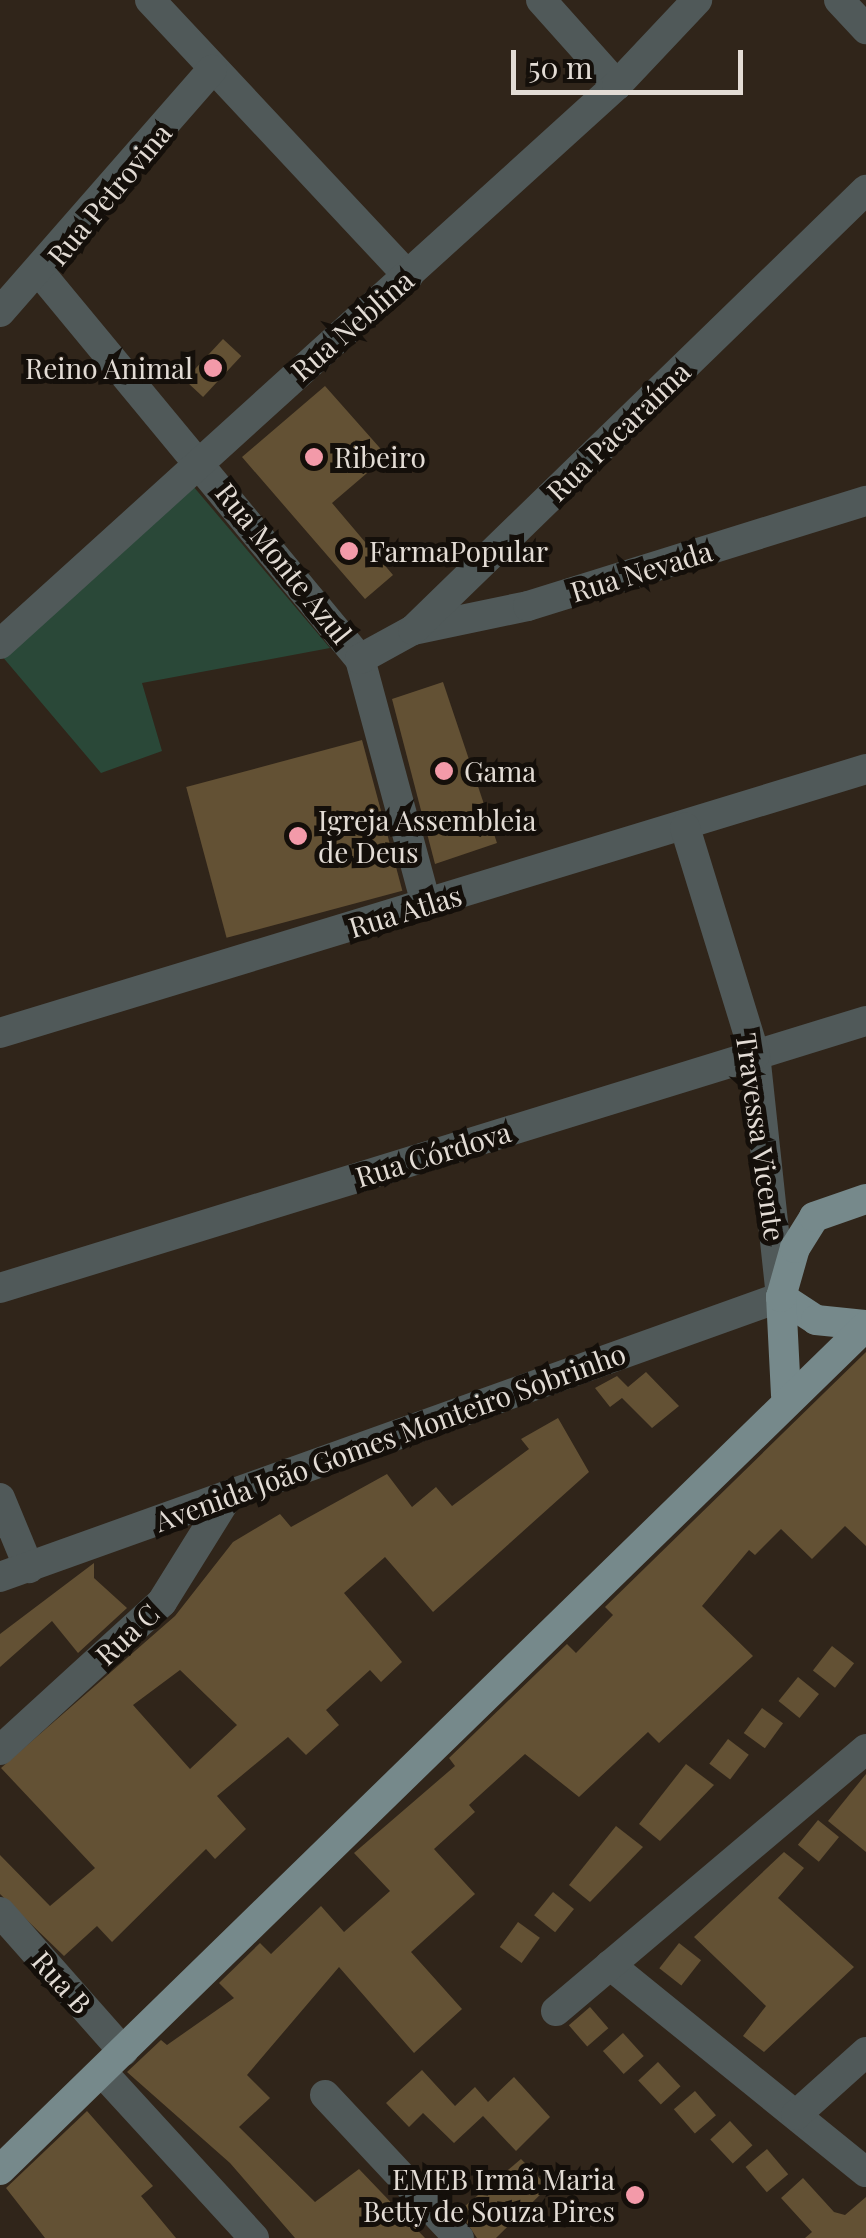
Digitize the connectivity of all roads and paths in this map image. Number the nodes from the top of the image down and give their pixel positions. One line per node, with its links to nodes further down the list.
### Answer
1 (150, 0): 6 (street)
2 (541, 0): 7 (street)
3 (697, 0): 7 (street, Rua Neblina)
4 (839, 0): 5 (street)
5 (866, 29)
6 (212, 70): 9 (street, Rua Petrovina); 10 (street)
7 (617, 85): 10 (street, Rua Neblina)
8 (866, 190): 14 (street, Rua Pacaraíma)
9 (42, 275): 11 (street, Rua Petrovina); 12 (street, Rua Monte Azul)
10 (408, 276): 12 (street, Rua Neblina)
11 (0, 312)
12 (200, 458): 15 (street, Rua Neblina); 16 (street, Rua Monte Azul)
13 (866, 501): 14 (street, Rua Nevada)
14 (413, 630): 16 (street, Rua Pacaraíma)
15 (0, 644)
16 (360, 659): 19 (street, Rua Monte Azul)
17 (866, 770): 18 (street, Rua Atlas)
18 (685, 828): 19 (street, Rua Atlas); 22 (street, Travessa Vicente)
19 (426, 904): 21 (street, Rua Atlas)
20 (866, 1021): 22 (street, Rua Córdova)
21 (0, 1033)
22 (754, 1055): 24 (street, Rua Córdova); 25 (street, Travessa Vicente)
23 (866, 1199): 25 (main road)
24 (0, 1288)
25 (780, 1297): 26 (main road); 27 (main road, Travessa Vicente); 28 (street, Avenida João Gomes Monteiro Sobrinho)
26 (866, 1325): 27 (main road)
27 (786, 1396): 37 (main road)
28 (228, 1496): 30 (street, Avenida João Gomes Monteiro Sobrinho); 32 (street, Rua C)
29 (0, 1498): 30 (street)
30 (14, 1572)
31 (866, 1749): 34 (street)
32 (0, 1750)
33 (0, 1912): 37 (street, Rua B)
34 (610, 1965): 35 (street); 39 (street)
35 (556, 2011)
36 (866, 2052): 39 (street)
37 (113, 2062): 40 (main road); 42 (street, Rua B)
38 (325, 2095): 43 (street)
39 (796, 2116): 41 (street)
40 (0, 2170)
41 (866, 2172)
42 (249, 2235)
43 (459, 2238)

